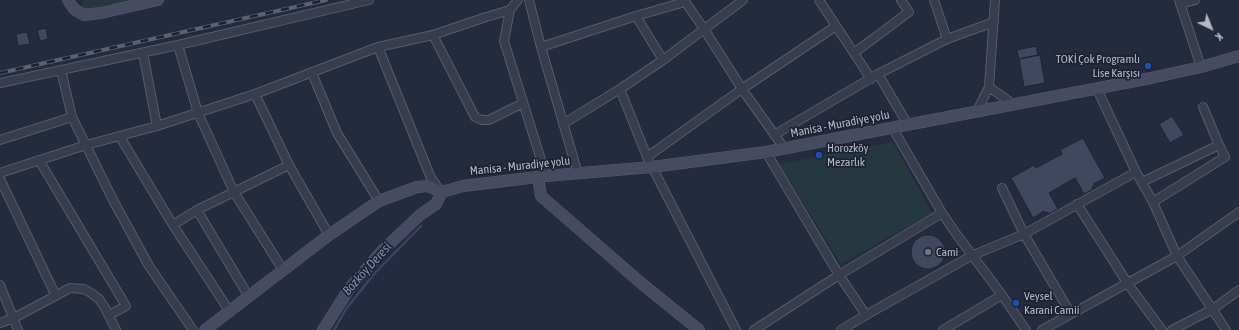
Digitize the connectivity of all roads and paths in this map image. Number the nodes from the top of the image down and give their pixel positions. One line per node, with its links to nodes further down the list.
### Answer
1 (68, 0): 2 (main road)
2 (158, 0)
3 (369, 0): 21 (street)
4 (518, 0): 14 (street)
5 (529, 0): 23 (street)
6 (743, 0): 18 (street)
7 (819, 0): 17 (street)
8 (901, 0): 25 (street)
9 (934, 0): 20 (street)
10 (995, 0): 16 (street)
11 (1195, 0): 13 (street)
12 (685, 1): 15 (street); 18 (street)
13 (1179, 2): 28 (street)
14 (510, 10): 19 (street); 38 (street)
15 (636, 16): 23 (street); 27 (street)
16 (994, 22): 20 (street); 33 (street)
17 (836, 26): 25 (street); 35 (street)
18 (704, 29): 27 (street); 35 (street)
19 (433, 35): 22 (street); 38 (street)
20 (947, 40): 31 (street)
21 (178, 45): 24 (street); 42 (street)
22 (378, 46): 30 (street); 67 (street)
23 (541, 47): 44 (street)
24 (142, 52): 29 (street); 46 (street)
25 (854, 53): 31 (street)
26 (1239, 56): 28 (main road, Manisa - Muradiye yolu)
27 (663, 60): 34 (street)
28 (1201, 67): 36 (main road, Manisa - Muradiye yolu)
29 (60, 70): 32 (street); 43 (street)
30 (312, 73): 37 (street); 68 (street)
31 (874, 76): 45 (street); 48 (street)
32 (0, 83)
33 (989, 88): 39 (street); 41 (street)
34 (620, 89): 44 (street); 56 (street)
35 (742, 89): 48 (street); 56 (street)
36 (1097, 89): 39 (main road, Manisa - Muradiye yolu); 58 (street)
37 (255, 94): 42 (street); 57 (street)
38 (523, 103): 61 (street)
39 (1013, 104): 41 (main road, Manisa - Muradiye yolu)
40 (1202, 107): 52 (street)
41 (978, 112): 45 (main road, Manisa - Muradiye yolu)
42 (198, 113): 46 (street); 66 (street)
43 (72, 117): 50 (street); 51 (street)
44 (563, 124): 60 (street)
45 (908, 125): 47 (main road, Manisa - Muradiye yolu)
46 (157, 126): 49 (street)
47 (892, 127): 53 (main road, Manisa - Muradiye yolu); 73 (street)
48 (774, 135): 53 (street)
49 (120, 137): 51 (street); 74 (street)
50 (0, 140)
51 (86, 145): 55 (street); 96 (street)
52 (1219, 145): 63 (street); 69 (street)
53 (784, 148): 54 (main road, Manisa - Muradiye yolu)
54 (766, 152): 56 (main road, Manisa - Muradiye yolu); 80 (street)
55 (39, 160): 59 (street); 90 (street)
56 (650, 162): 60 (main road, Manisa - Muradiye yolu); 100 (street)
57 (289, 165): 66 (street); 76 (street)
58 (1136, 172): 63 (street); 70 (street)
59 (0, 173)
60 (578, 174): 61 (main road, Manisa - Muradiye yolu)
61 (542, 177): 67 (main road, Manisa - Muradiye yolu); 99 (main road)
62 (0, 179): 65 (street)
63 (1142, 182): 69 (street)
64 (1002, 188): 75 (street)
65 (2, 191): 85 (street)
66 (234, 192): 71 (street); 79 (street)
67 (442, 192): 68 (main road); 98 (main road)
68 (379, 201): 76 (main road)
69 (1153, 202): 78 (street)
70 (1077, 204): 75 (street); 81 (street)
71 (198, 210): 74 (street); 86 (street)
72 (1239, 212): 78 (street)
73 (942, 213): 77 (street); 80 (street)
74 (173, 225): 88 (street)
75 (1024, 234): 77 (street); 89 (street)
76 (329, 235): 79 (main road)
77 (971, 256): 84 (street); 91 (street)
78 (1177, 256): 81 (street); 87 (street)
79 (283, 270): 86 (main road)
80 (839, 275): 91 (street); 101 (street)
81 (1128, 284): 89 (street); 106 (street)
82 (0, 286): 92 (street)
83 (1239, 290): 87 (street)
84 (1002, 295): 103 (street); 104 (street)
85 (56, 296): 90 (street); 92 (street)
86 (249, 297): 88 (main road)
87 (1213, 309): 107 (street); 108 (street)
88 (230, 312): 97 (main road)
89 (1071, 314): 105 (street)
90 (109, 315): 95 (street)
91 (866, 315): 102 (street)
92 (14, 318): 93 (street); 94 (street)
93 (0, 323)
94 (18, 330)
95 (116, 330)
96 (193, 330)
97 (205, 330)
98 (323, 330)
99 (698, 330)
100 (736, 330)
101 (754, 330)
102 (841, 330)
103 (943, 330)
104 (1026, 330)
105 (1042, 330)
106 (1162, 330)
107 (1172, 330)
108 (1226, 330)

